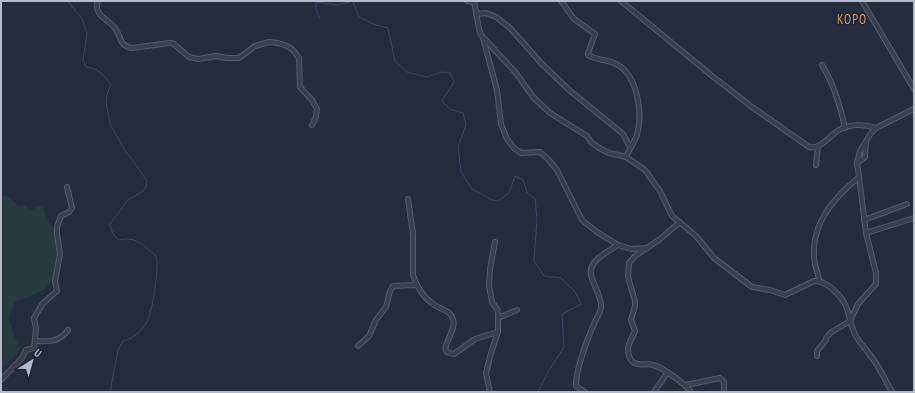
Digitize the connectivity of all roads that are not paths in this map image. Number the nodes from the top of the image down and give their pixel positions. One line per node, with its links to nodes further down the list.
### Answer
1 (98, 1): 12 (street)
2 (468, 1): 6 (street)
3 (561, 1): 16 (street)
4 (621, 1): 15 (street)
5 (862, 1): 10 (street)
6 (474, 2): 7 (street)
7 (476, 14): 8 (street); 16 (street)
8 (483, 36): 17 (street); 28 (street)
9 (822, 65): 13 (street)
10 (914, 88)
11 (914, 109): 14 (street)
12 (312, 125)
13 (846, 128): 14 (street); 15 (street)
14 (876, 128): 19 (street)
15 (818, 146): 18 (street)
16 (630, 147): 17 (street)
17 (626, 157): 25 (street)
18 (816, 165)
19 (859, 177): 24 (street); 30 (street)
20 (67, 188): 37 (street)
21 (408, 199): 31 (street)
22 (907, 204): 24 (street)
23 (914, 218): 26 (street)
24 (864, 220): 26 (street)
25 (680, 222): 29 (street); 30 (street)
26 (866, 233): 34 (street)
27 (495, 242): 33 (street)
28 (618, 245): 29 (street); 44 (street)
29 (647, 248): 40 (street)
30 (819, 280): 34 (street)
31 (417, 285): 36 (street); 38 (street)
32 (517, 310): 33 (street)
33 (498, 318): 36 (street)
34 (850, 321): 39 (street); 48 (street)
35 (68, 330): 37 (street)
36 (498, 332): 43 (street)
37 (35, 341): 41 (street)
38 (358, 346)
39 (817, 356)
40 (667, 373): 42 (street); 45 (street)
41 (1, 380)
42 (686, 385): 46 (street); 47 (street)
43 (490, 392)
44 (585, 392)
45 (654, 392)
46 (691, 392)
47 (724, 392)
48 (892, 392)

